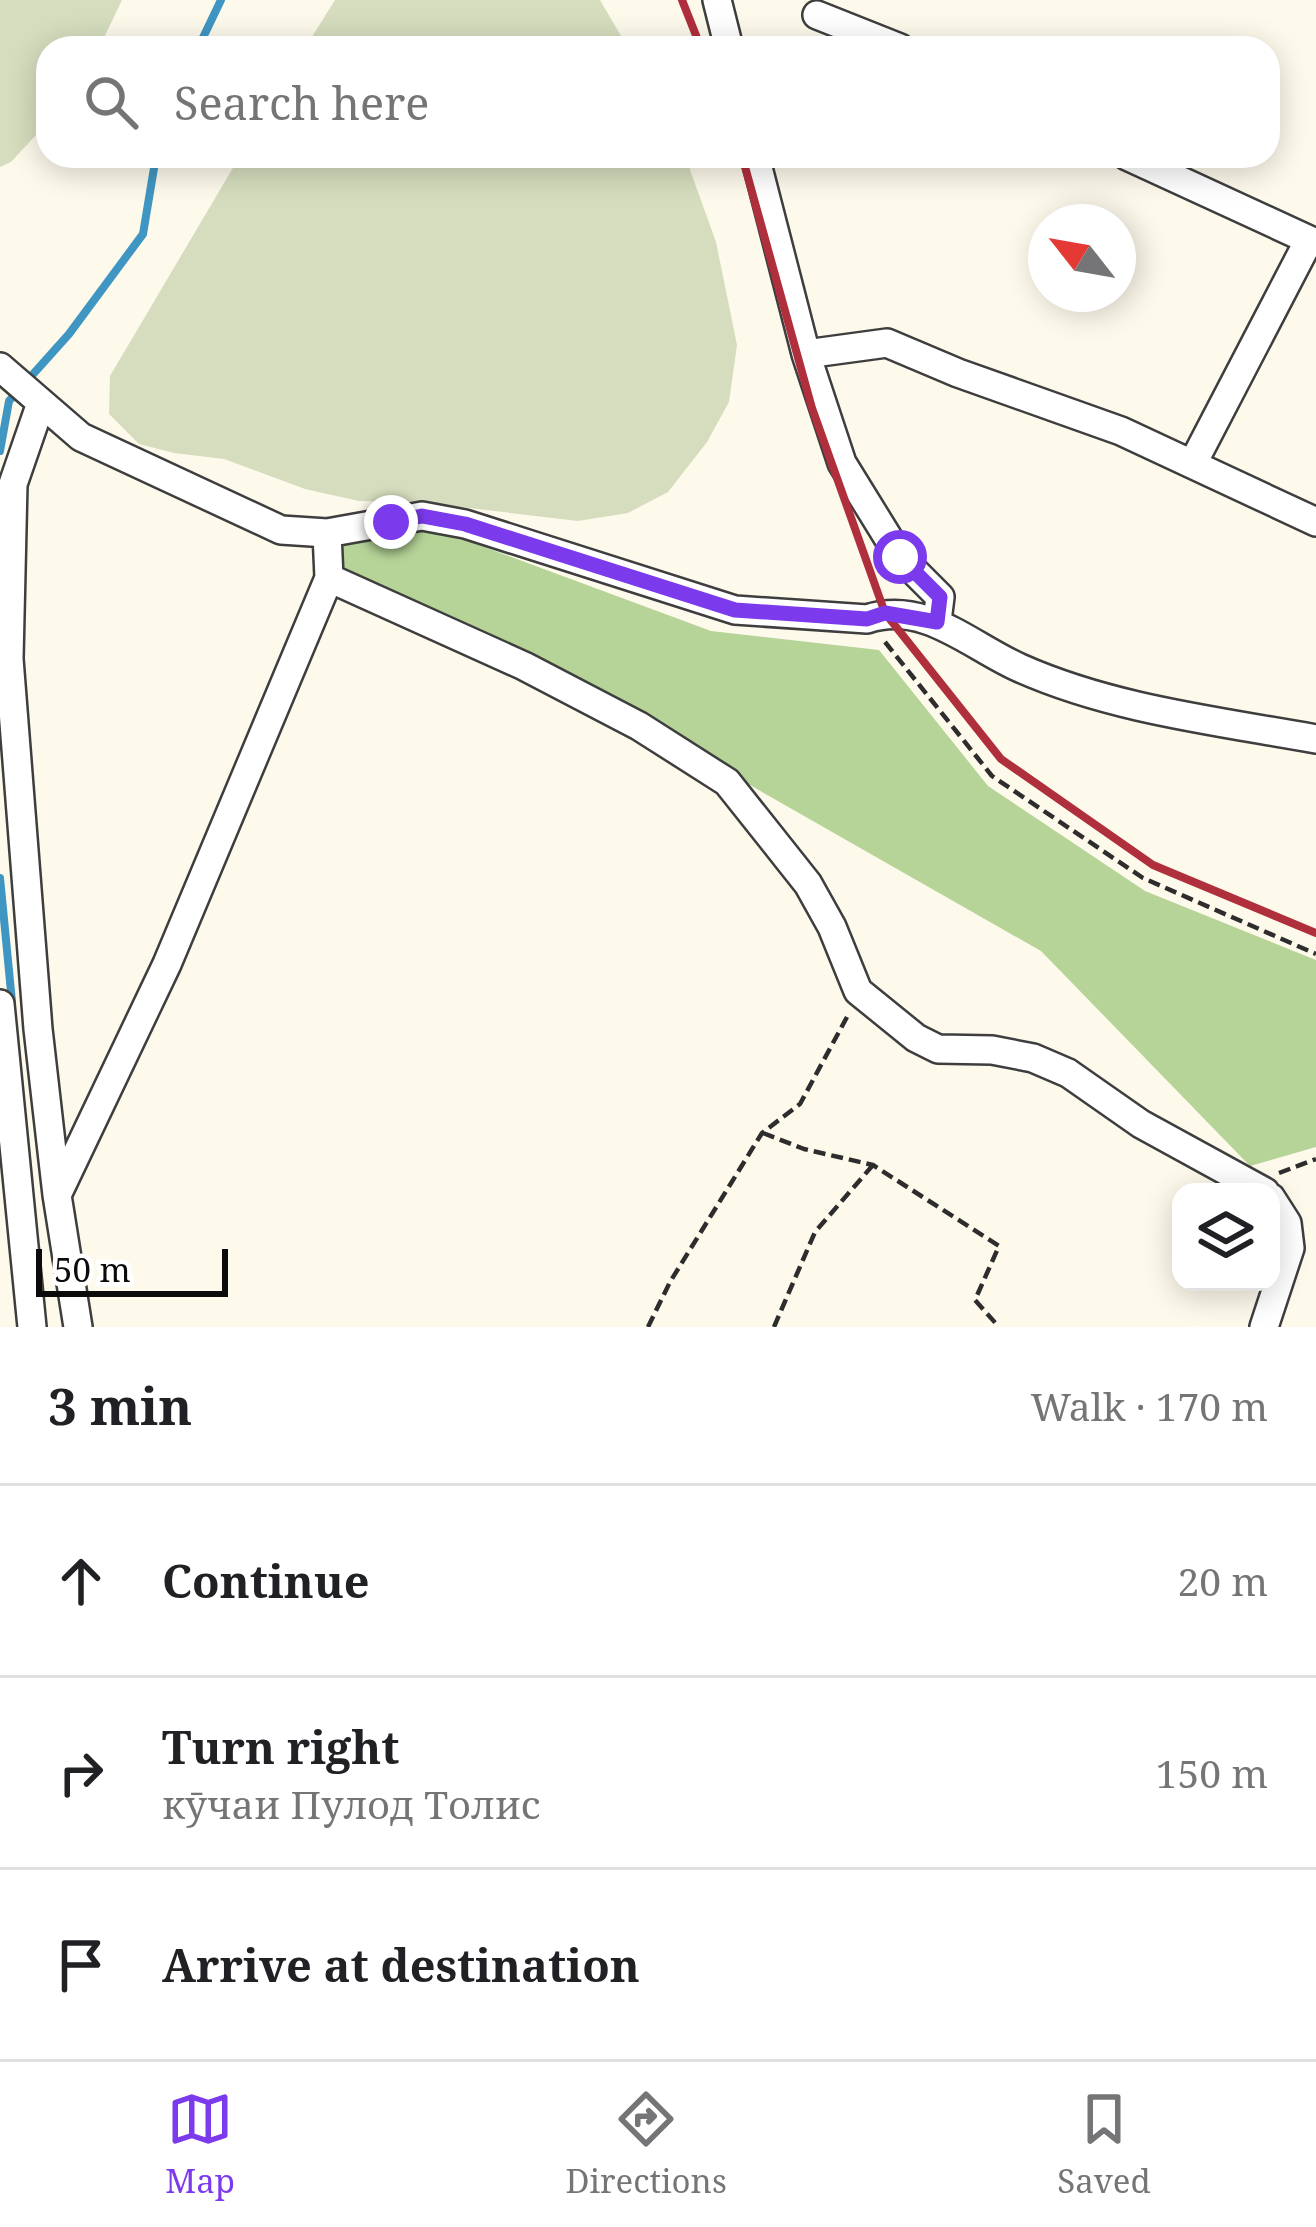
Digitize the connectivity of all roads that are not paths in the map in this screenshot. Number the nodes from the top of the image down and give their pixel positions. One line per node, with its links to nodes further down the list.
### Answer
1 (717, 0): 3 (street)
2 (817, 15): 4 (street)
3 (726, 36)
4 (870, 36)
5 (758, 168): 8 (street)
6 (1152, 168): 7 (street)
7 (1312, 241): 11 (street)
8 (806, 354): 11 (street); 15 (street)
9 (1, 376): 10 (street)
10 (41, 403): 13 (street); 19 (street)
11 (1193, 463): 12 (street)
12 (1316, 522)
13 (327, 533): 14 (street); 15 (street)
14 (329, 578): 18 (street); 19 (street)
15 (937, 622): 16 (street)
16 (1316, 739)
17 (0, 1004): 21 (street)
18 (1249, 1183)
19 (57, 1195): 26 (street)
20 (1280, 1213): 22 (street)
21 (10, 1237): 25 (street)
22 (1280, 1278)
23 (1276, 1291): 27 (street)
24 (0, 1314): 25 (street)
25 (31, 1317)
26 (78, 1327)
27 (1264, 1327)

